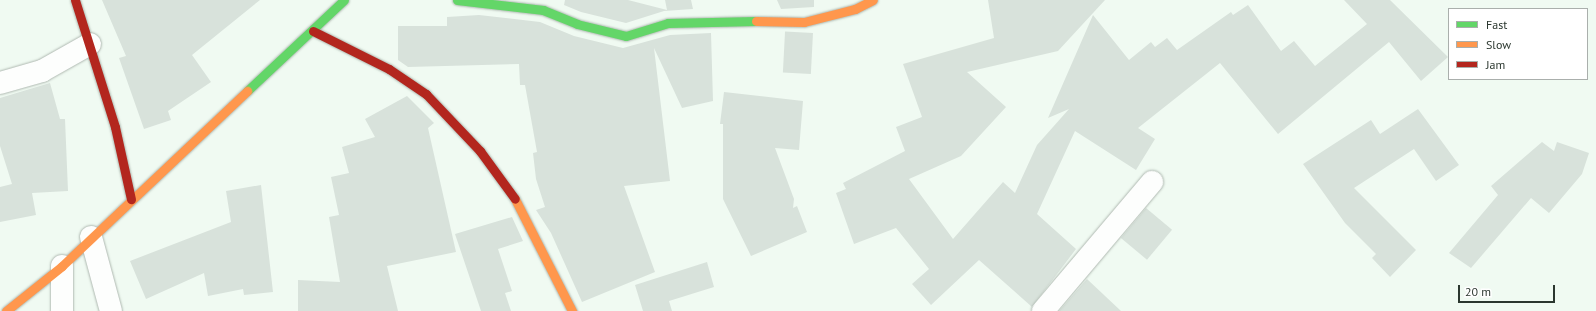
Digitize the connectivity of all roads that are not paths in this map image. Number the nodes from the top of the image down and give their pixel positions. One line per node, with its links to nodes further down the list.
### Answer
1 (75, 0): 6 (street)
2 (344, 0): 5 (street)
3 (457, 0): 4 (street)
4 (873, 0)
5 (313, 31): 9 (street); 15 (street)
6 (90, 44): 7 (street); 9 (street)
7 (0, 83)
8 (1152, 182): 16 (street)
9 (131, 199): 10 (street)
10 (91, 237): 11 (street); 14 (street)
11 (62, 266): 12 (street); 13 (street)
12 (6, 311)
13 (62, 311)
14 (111, 311)
15 (572, 311)
16 (1043, 311)

